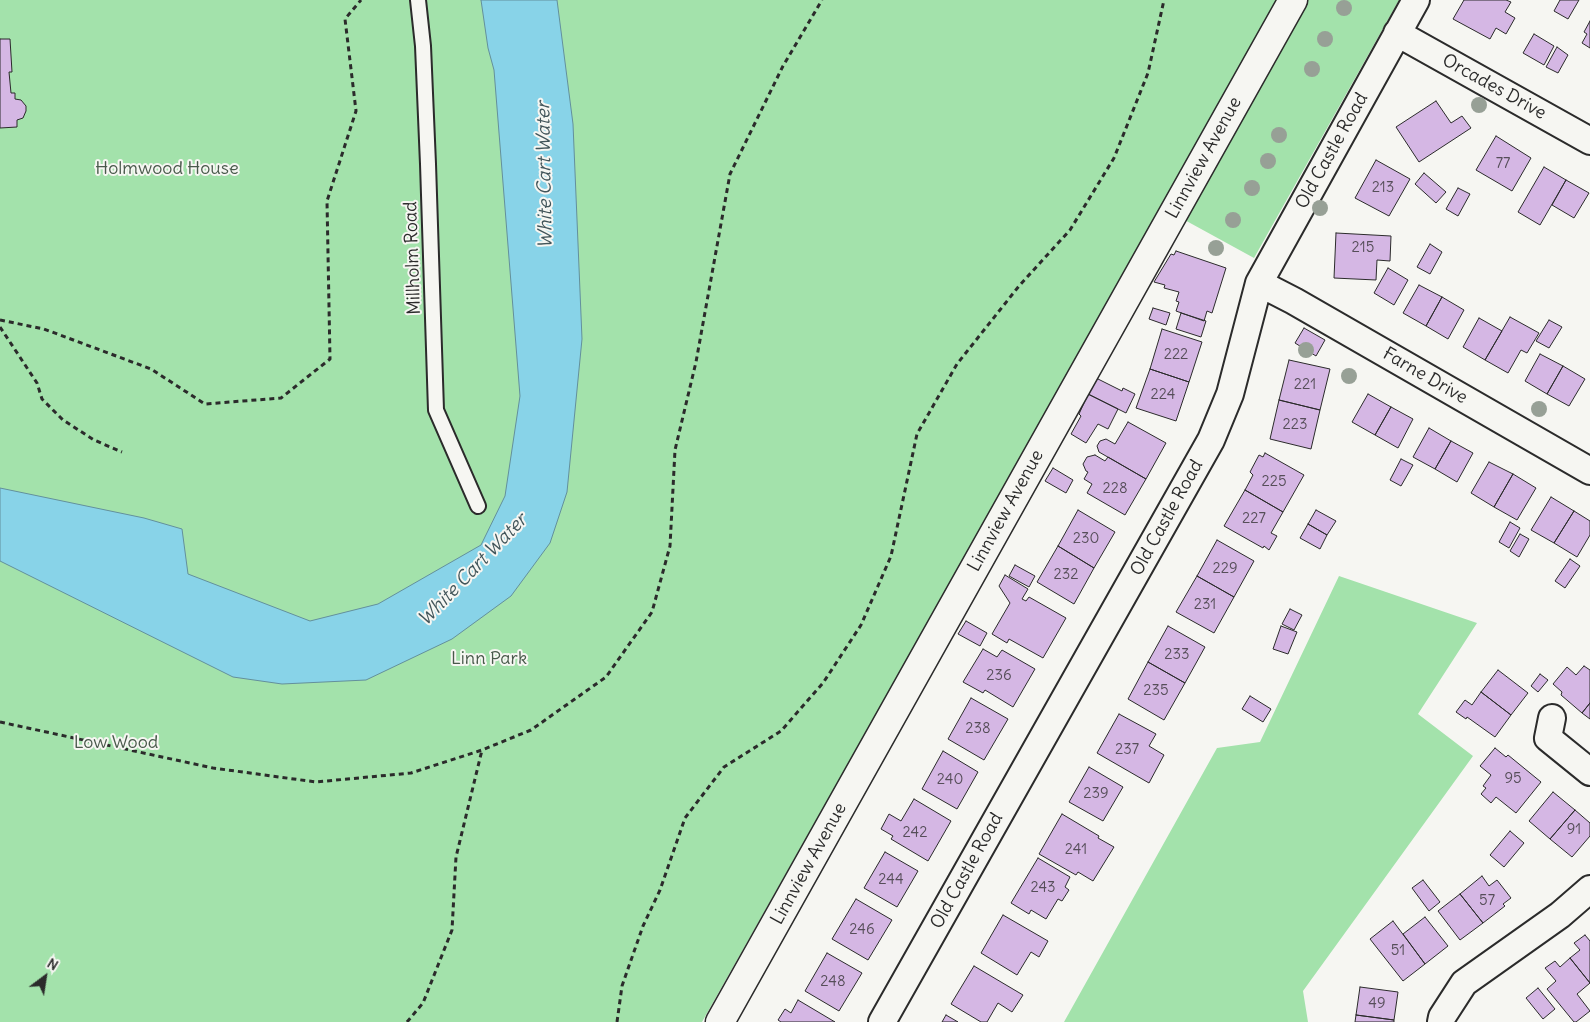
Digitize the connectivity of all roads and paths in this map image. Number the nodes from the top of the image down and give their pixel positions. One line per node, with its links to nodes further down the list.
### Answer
1 (361, 0): 10 (path)
2 (418, 0): 14 (lane, Millholm Road)
3 (822, 0): 17 (path)
4 (1164, 0): 21 (path)
5 (1292, 0): 22 (street, Linnview Avenue)
6 (1416, 0): 7 (street, Old Castle Road)
7 (1397, 34): 8 (street, Orcades Drive); 9 (street, Old Castle Road)
8 (1590, 142)
9 (1259, 283): 13 (street, Farne Drive); 23 (street, Old Castle Road)
10 (0, 320)
11 (0, 327): 12 (path)
12 (122, 452)
13 (1590, 471)
14 (478, 506)
15 (1552, 718): 18 (street)
16 (0, 722): 17 (path)
17 (482, 750): 20 (path)
18 (1590, 772)
19 (1590, 889): 24 (street)
20 (406, 1022)
21 (617, 1022)
22 (720, 1022)
23 (882, 1022)
24 (1441, 1022)

